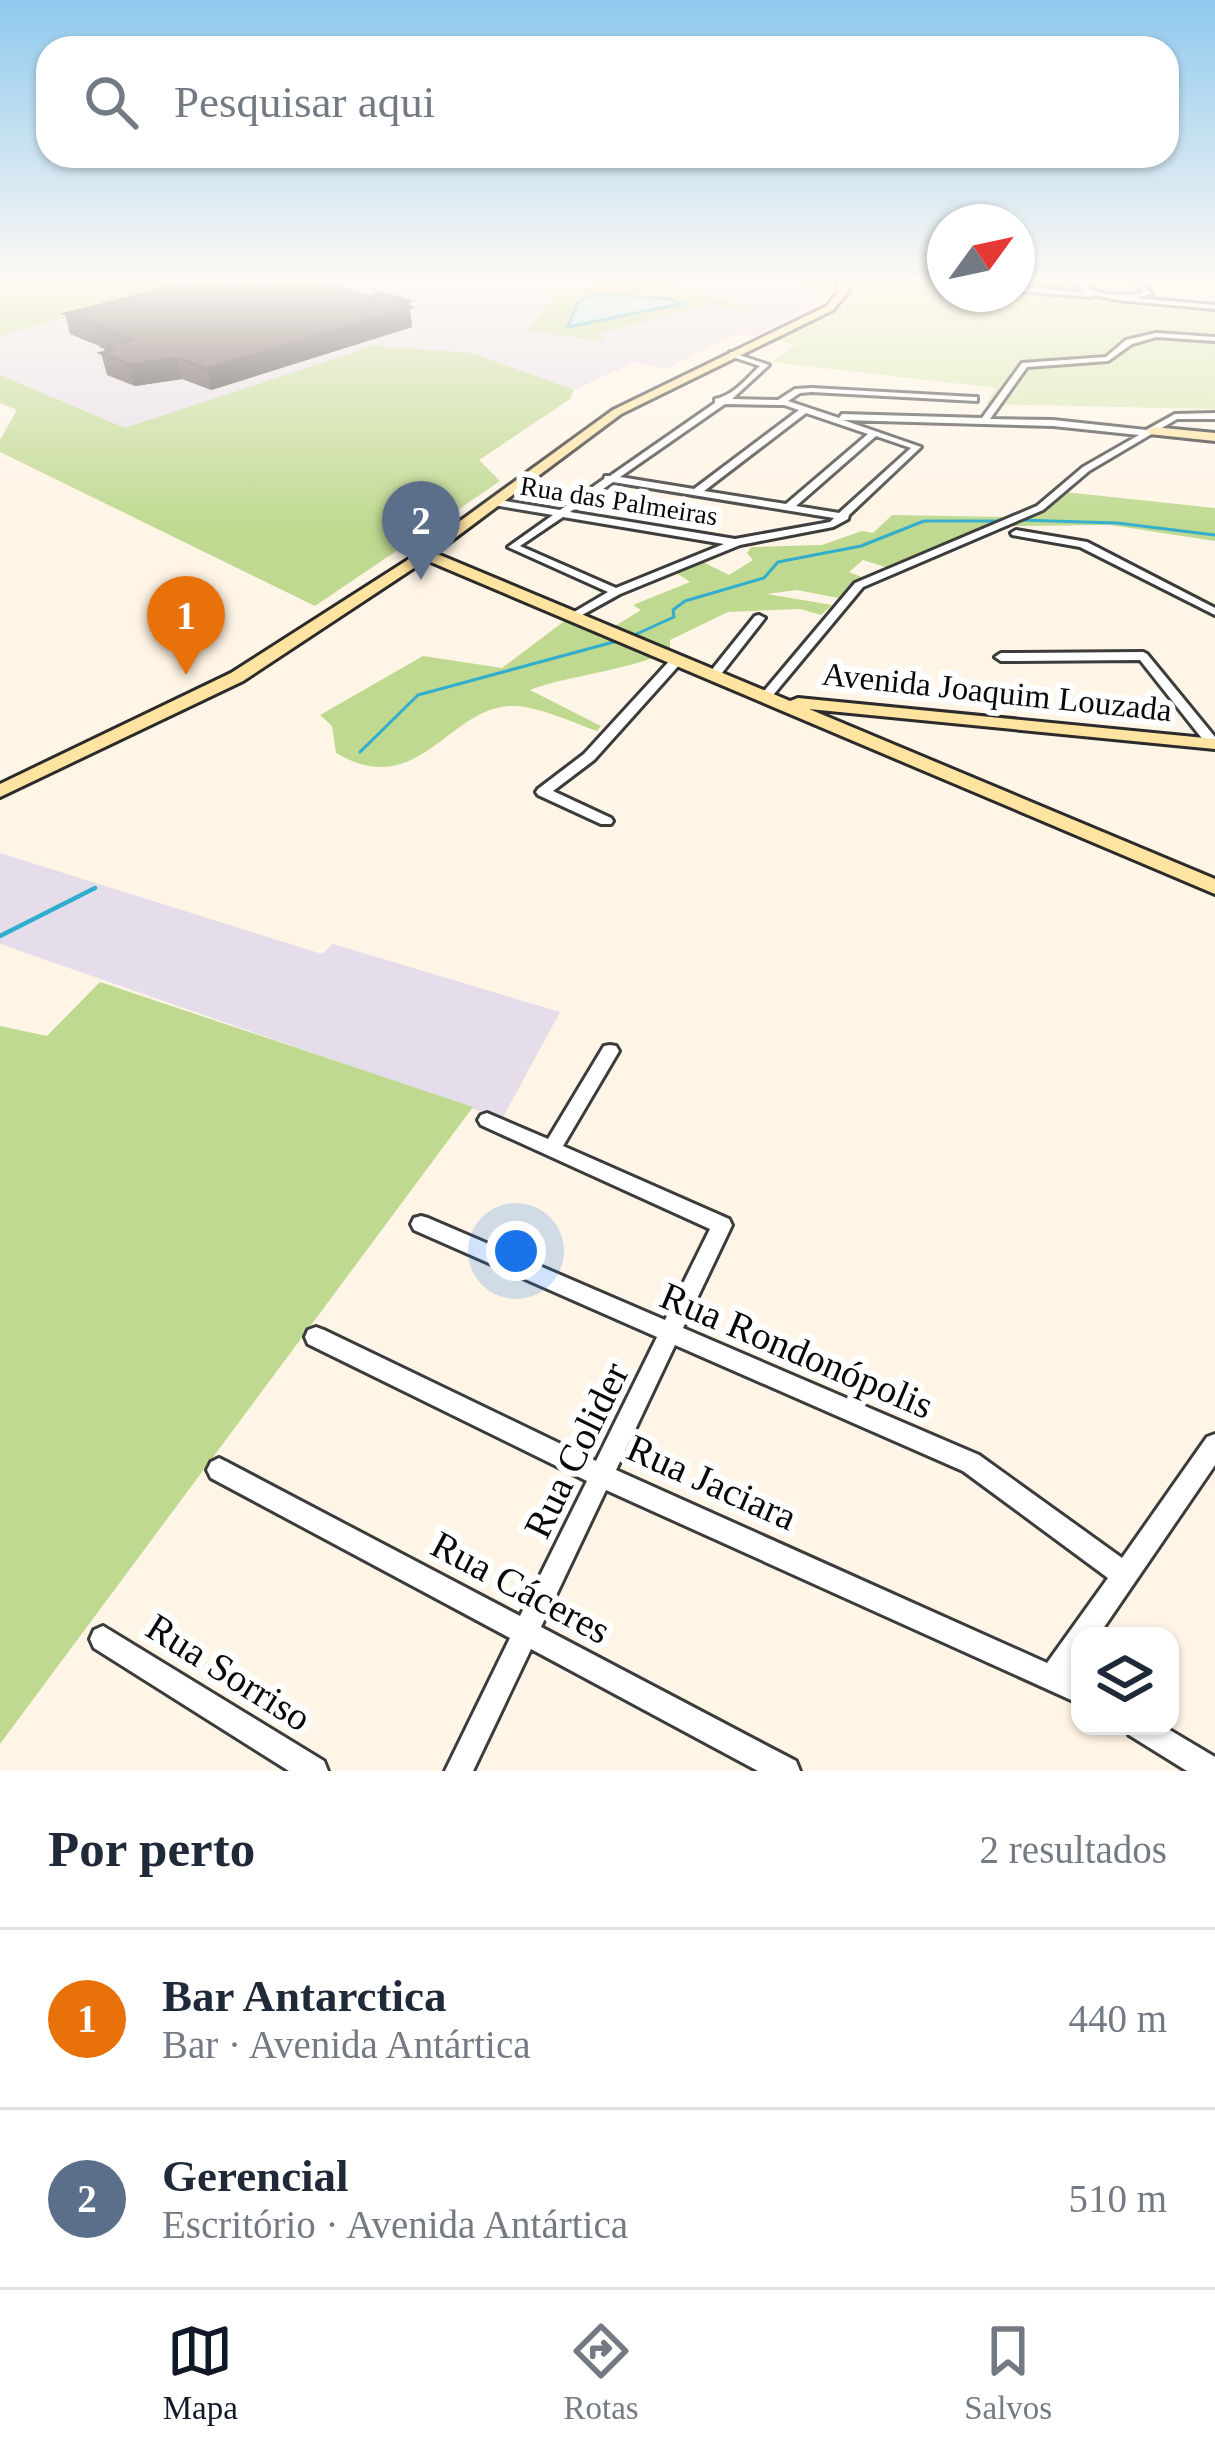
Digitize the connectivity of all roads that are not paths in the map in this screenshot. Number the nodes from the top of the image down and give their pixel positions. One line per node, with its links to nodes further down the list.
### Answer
1 (712, 365): 16 (main road)
2 (764, 365): 5 (street)
3 (1030, 365): 10 (street)
4 (974, 399): 6 (street)
5 (718, 401): 6 (street); 14 (street)
6 (780, 403): 7 (street)
7 (806, 410): 8 (street); 15 (street)
8 (827, 416): 10 (street); 12 (street)
9 (1215, 416): 11 (street)
10 (984, 421): 11 (street)
11 (1158, 428): 13 (main road); 13 (main road); 31 (street)
12 (874, 433): 17 (street); 19 (street)
13 (1215, 434)
14 (608, 478): 15 (street); 18 (street)
15 (697, 492): 17 (street)
16 (493, 502): 18 (street, Rua das Palmeiras); 22 (main road)
17 (789, 507): 19 (street)
18 (560, 512): 21 (street, Rua das Palmeiras); 23 (street)
19 (844, 517): 21 (street)
20 (1016, 533): 24 (street)
21 (737, 542): 23 (street)
22 (418, 554): 25 (main road); 29 (main road); 32 (main road)
23 (616, 592): 25 (street)
24 (1215, 612)
25 (573, 617): 28 (main road)
26 (759, 618): 30 (street)
27 (1001, 657): 33 (street)
28 (677, 660): 30 (main road); 36 (street)
29 (224, 669): 32 (main road); 34 (main road)
30 (714, 675): 31 (main road)
31 (769, 698): 33 (main road, Avenida Joaquim Louzada); 37 (main road)
32 (184, 706): 35 (main road)
33 (1214, 743)
34 (0, 776)
35 (0, 791)
36 (607, 821)
37 (1215, 887)
38 (610, 1051): 40 (street)
39 (487, 1120): 40 (street)
40 (553, 1147): 42 (street, Rua Colider)
41 (421, 1224): 42 (street, Rua Rondonópolis)
42 (671, 1336): 46 (street, Rua Colider); 47 (street, Rua Rondonópolis)
43 (316, 1337): 46 (street, Rua Jaciara)
44 (1215, 1445): 47 (street)
45 (219, 1470): 49 (street, Rua Cáceres)
46 (604, 1478): 49 (street, Rua Colider); 52 (street, Rua Jaciara)
47 (1126, 1576): 48 (street)
48 (1089, 1627)
49 (526, 1634): 56 (street, Rua Colider); 57 (street, Rua Cáceres)
50 (103, 1640): 55 (street, Rua Sorriso)
51 (1071, 1652): 52 (street)
52 (1054, 1676): 53 (street, Rua Jaciara)
53 (1071, 1686)
54 (1153, 1735): 58 (street)
55 (314, 1771)
56 (459, 1771)
57 (786, 1771)
58 (1213, 1771)

